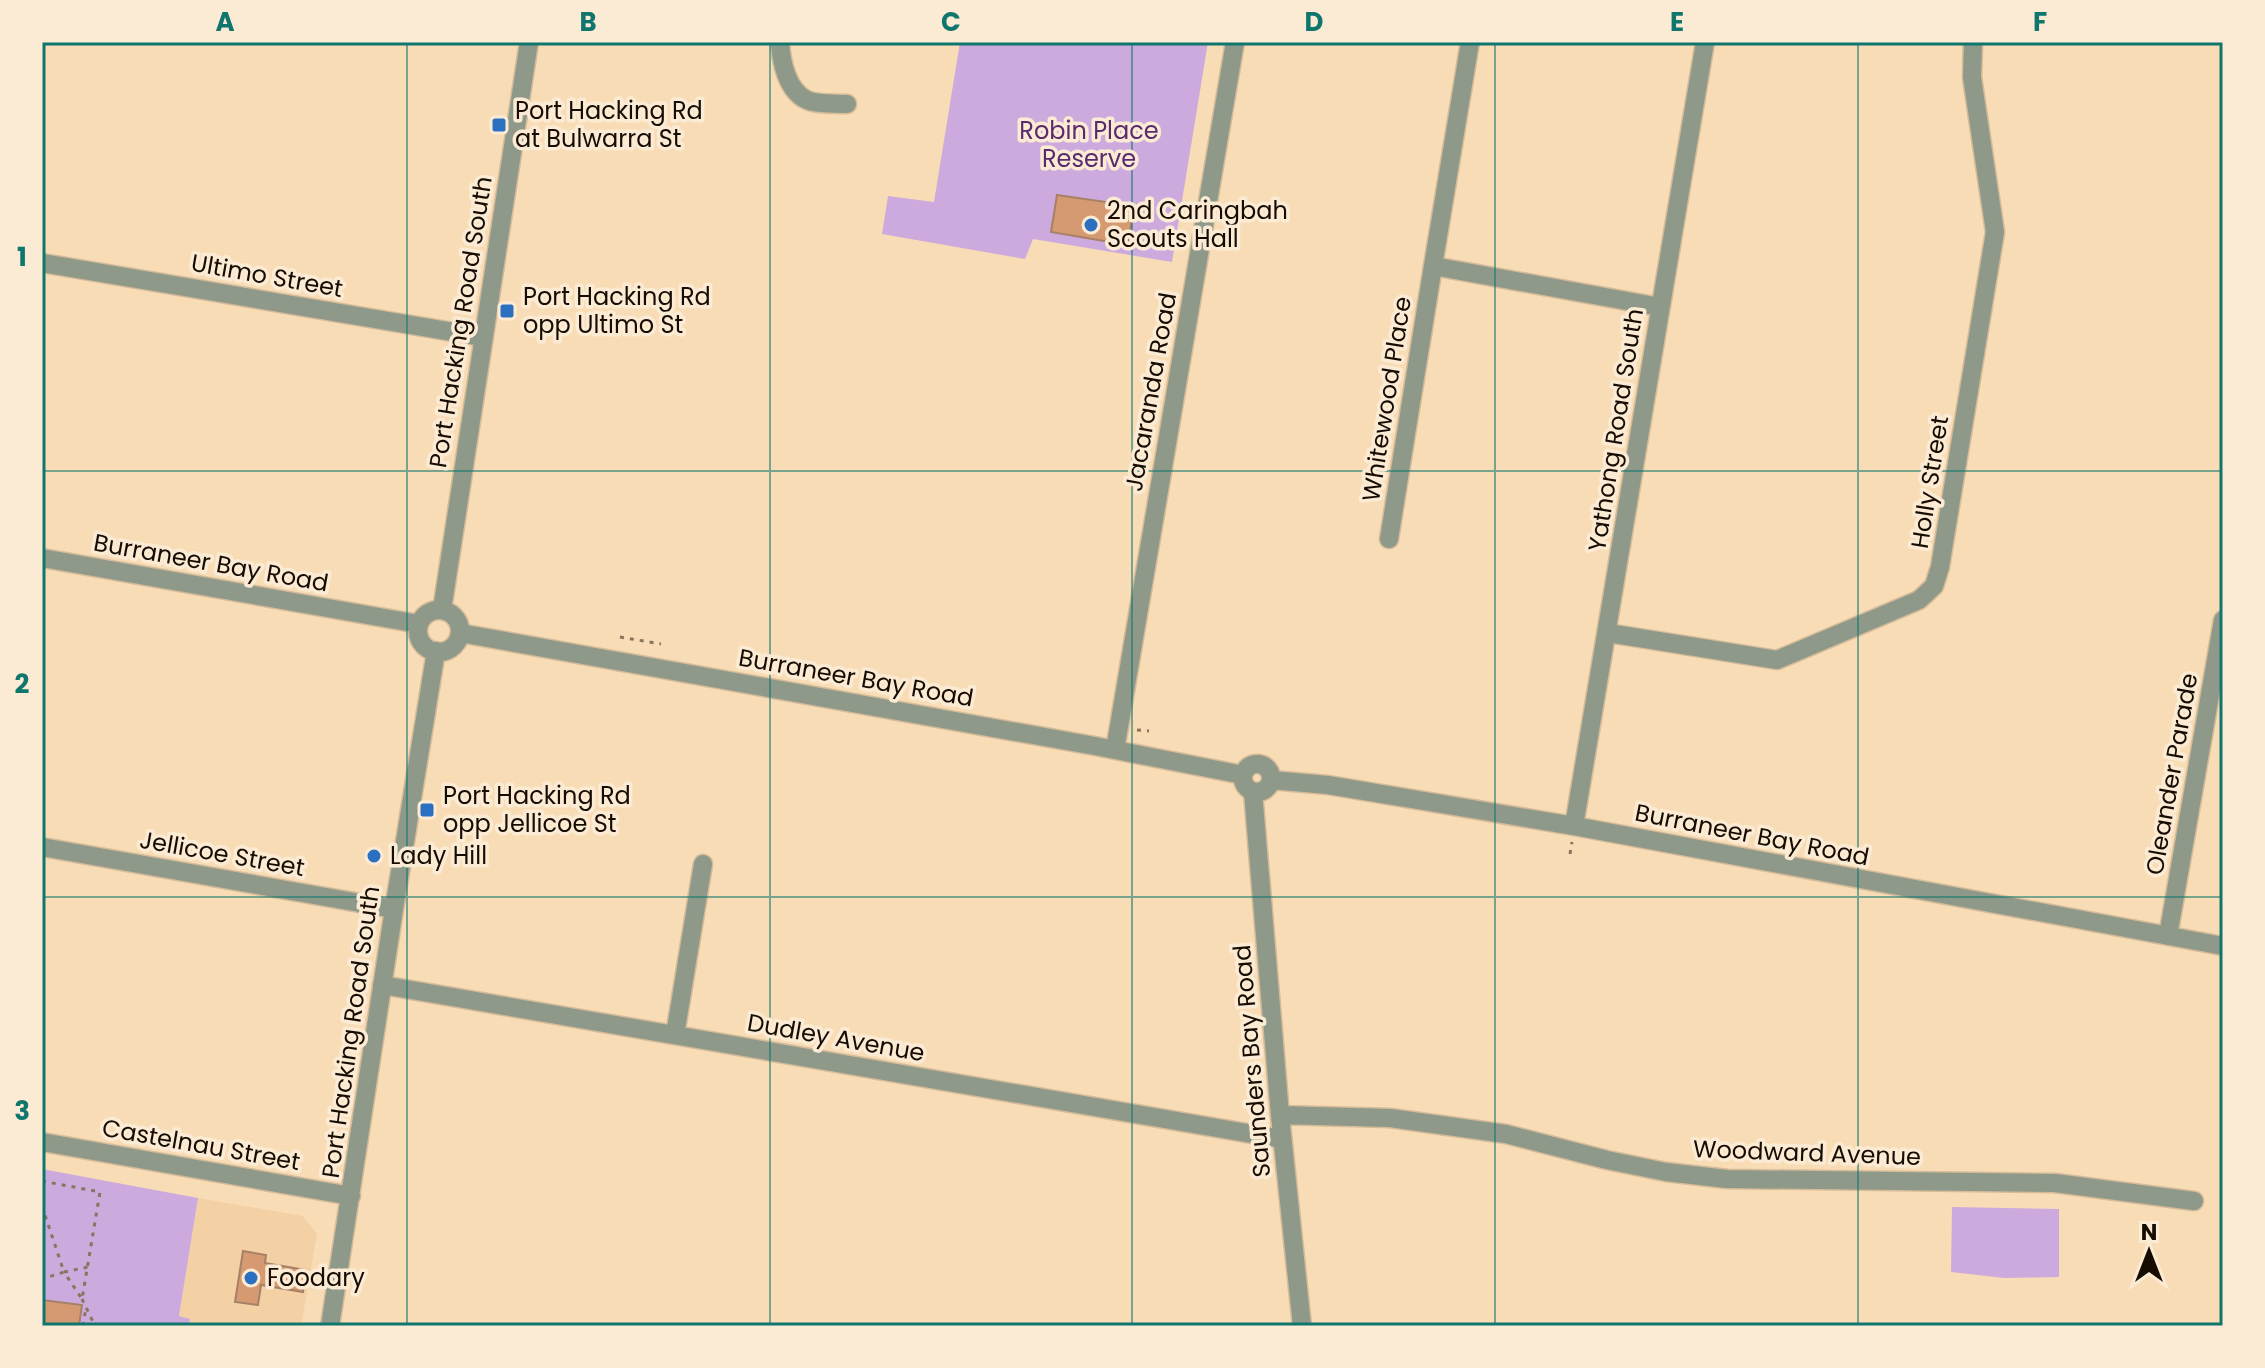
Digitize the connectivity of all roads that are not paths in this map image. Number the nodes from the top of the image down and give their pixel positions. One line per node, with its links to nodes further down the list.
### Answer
1 (528, 42): 11 (street, Port Hacking Road South)
2 (780, 42): 7 (street)
3 (1235, 42): 20 (street, Jacaranda Road)
4 (1470, 42): 9 (street, Whitewood Place)
5 (1705, 42): 10 (street, Yathong Road South)
6 (1973, 42): 18 (street, Holly Street)
7 (847, 104)
8 (42, 263): 11 (street, Ultimo Street)
9 (1433, 266): 10 (street); 12 (street, Whitewood Place)
10 (1660, 307): 18 (street, Yathong Road South)
11 (483, 337): 14 (street, Port Hacking Road South)
12 (1389, 539)
13 (42, 558): 16 (street, Burraneer Bay Road)
14 (442, 610): 16 (street); 17 (street)
15 (2223, 620): 28 (street, Oleander Parade)
16 (419, 624): 19 (street)
17 (460, 633): 19 (street); 20 (street, Burraneer Bay Road)
18 (1608, 633): 24 (street, Yathong Road South)
19 (436, 651): 27 (street, Port Hacking Road South)
20 (1115, 750): 21 (street, Burraneer Bay Road)
21 (1243, 775): 22 (street); 23 (street)
22 (1271, 780): 23 (street); 24 (street, Burraneer Bay Road)
23 (1253, 792): 32 (street, Saunders Bay Road)
24 (1574, 826): 28 (street, Burraneer Bay Road)
25 (42, 847): 27 (street, Jellicoe Street)
26 (703, 864): 31 (street)
27 (394, 909): 30 (street, Port Hacking Road South)
28 (2168, 936): 29 (street, Burraneer Bay Road)
29 (2223, 946)
30 (382, 985): 31 (street, Dudley Avenue); 35 (street, Port Hacking Road South)
31 (675, 1035): 33 (street, Dudley Avenue)
32 (1280, 1115): 33 (street, Saunders Bay Road); 36 (street, Woodward Avenue)
33 (1282, 1139): 38 (street, Saunders Bay Road)
34 (42, 1142): 35 (street, Castelnau Street)
35 (351, 1196): 37 (street, Port Hacking Road South)
36 (2194, 1201)
37 (330, 1326)
38 (1302, 1326)

